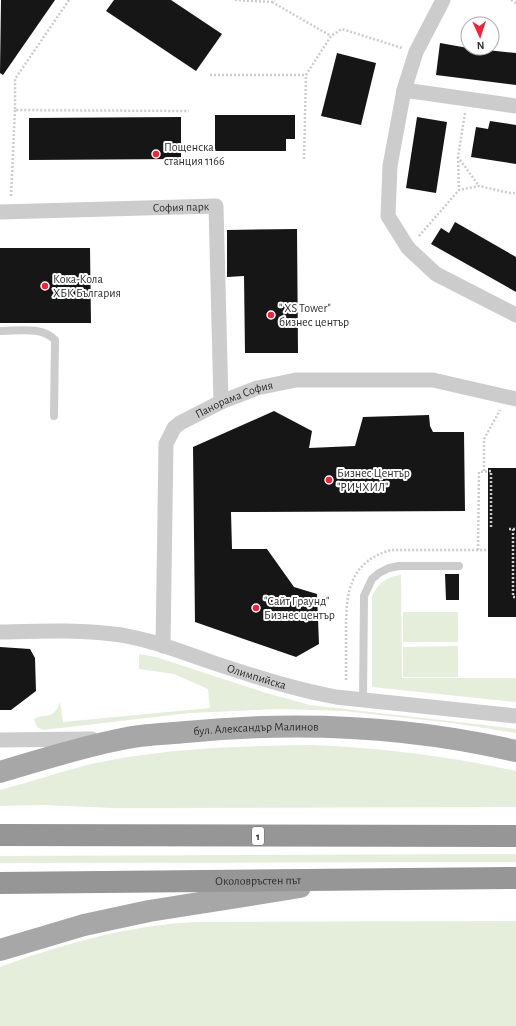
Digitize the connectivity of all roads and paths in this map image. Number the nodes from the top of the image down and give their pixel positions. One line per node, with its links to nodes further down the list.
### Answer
1 (69, 0): 14 (path)
2 (235, 0): 5 (path)
3 (443, 0): 8 (street)
4 (511, 0): 6 (path)
5 (273, 1): 7 (path)
6 (516, 3)
7 (330, 36): 8 (path); 10 (path)
8 (416, 52): 11 (street)
9 (210, 75): 10 (path)
10 (306, 75): 17 (path)
11 (404, 90): 12 (street); 22 (street)
12 (467, 99): 13 (street); 16 (path)
13 (516, 106)
14 (15, 110): 15 (path); 21 (path)
15 (189, 110)
16 (458, 157): 18 (path); 19 (path)
17 (304, 159)
18 (479, 186): 19 (path); 20 (path)
19 (459, 190): 22 (path)
20 (516, 193)
21 (5, 212): 26 (street, София парк)
22 (408, 248): 23 (street)
23 (516, 315)
24 (0, 331): 27 (lane)
25 (511, 398): 26 (street, Панорама София); 28 (path)
26 (221, 402): 39 (street, Панорама София)
27 (54, 416)
28 (484, 472): 29 (path); 33 (path)
29 (491, 527)
30 (514, 530): 31 (path); 36 (path)
31 (509, 531)
32 (399, 550): 33 (path)
33 (478, 550): 34 (path)
34 (488, 550)
35 (459, 566): 41 (lane)
36 (516, 597)
37 (346, 601): 40 (path)
38 (0, 632): 39 (street, Олимпийска)
39 (163, 646): 41 (street, Олимпийска)
40 (346, 680)
41 (363, 700): 42 (street, Олимпийска)
42 (516, 716)
43 (123, 738): 44 (street); 45 (main road, бул. Александър Малинов); 46 (main road, бул. Александър Малинов)
44 (0, 740)
45 (516, 751)
46 (0, 772)
47 (0, 835): 48 (highway, 1)
48 (510, 836)
49 (516, 878): 50 (highway, Околовръстен път)
50 (346, 880): 51 (highway, Околовръстен път); 52 (main road)
51 (0, 883)
52 (0, 950)

